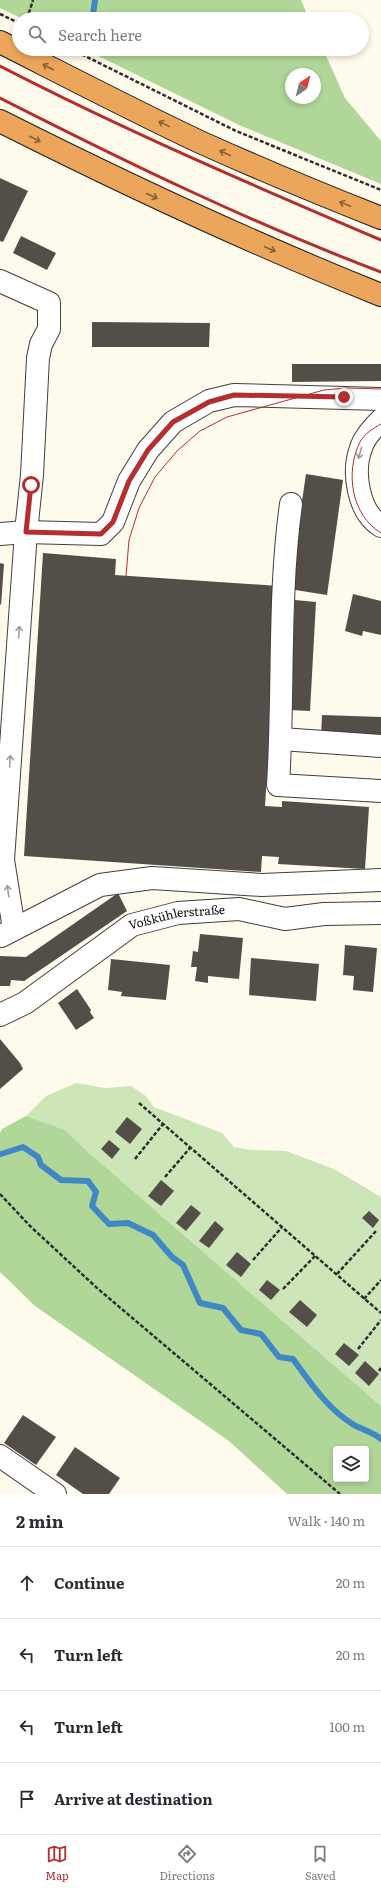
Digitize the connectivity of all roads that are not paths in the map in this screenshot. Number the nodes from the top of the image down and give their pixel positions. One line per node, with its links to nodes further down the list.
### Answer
1 (0, 42): 2 (highway, one-way to 1)
2 (12, 48)
3 (27, 56): 5 (highway, one-way to 3)
4 (0, 121): 7 (highway, one-way to 7)
5 (381, 218)
6 (0, 281): 12 (street)
7 (381, 295)
8 (381, 399): 12 (street)
9 (381, 420): 11 (street, one-way to 11)
10 (291, 504): 14 (street)
11 (381, 526)
12 (26, 532): 13 (street); 19 (street, one-way to 12)
13 (0, 534)
14 (281, 739): 15 (street); 16 (street)
15 (381, 746)
16 (381, 791)
17 (381, 880): 19 (street)
18 (381, 913): 20 (street, Voßkühlerstraße)
19 (7, 933)
20 (0, 1014)
21 (0, 1456): 22 (street)
22 (55, 1494)

